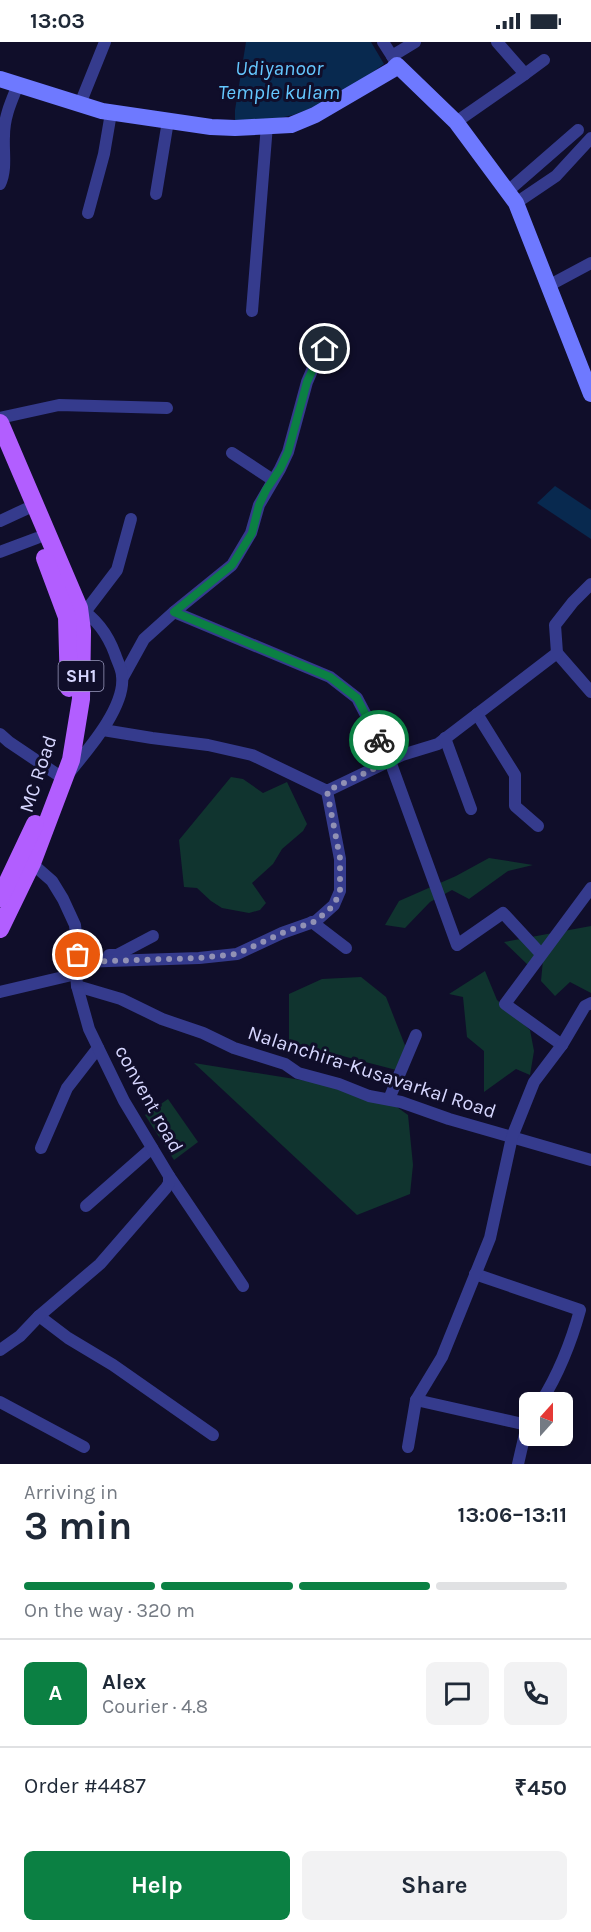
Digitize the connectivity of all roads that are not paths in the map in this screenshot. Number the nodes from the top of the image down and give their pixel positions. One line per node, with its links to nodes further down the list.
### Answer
1 (105, 42): 10 (street)
2 (383, 42): 6 (street)
3 (497, 42): 7 (street)
4 (409, 44): 6 (street)
5 (544, 60): 7 (street)
6 (395, 61): 13 (street); 14 (street)
7 (525, 74): 13 (street)
8 (0, 79): 9 (street)
9 (18, 85): 10 (street); 17 (street)
10 (80, 104): 11 (street)
11 (111, 112): 12 (street); 20 (street)
12 (168, 121): 14 (street); 18 (street)
13 (456, 122): 19 (street)
14 (267, 125): 23 (street)
15 (578, 130): 19 (street)
16 (591, 138): 19 (street)
17 (0, 184)
18 (156, 194)
19 (512, 197): 22 (street)
20 (88, 213)
21 (591, 262): 22 (street)
22 (549, 286): 25 (street)
23 (252, 311)
24 (333, 339): 31 (street)
25 (591, 394)
26 (167, 408): 27 (street)
27 (0, 418)
28 (0, 423): 38 (main road, MC Road / SH1)
29 (0, 451): 32 (main road, MC Road / SH1)
30 (232, 453): 31 (street)
31 (273, 480): 39 (street)
32 (26, 509): 34 (street); 35 (main road, MC Road / SH1)
33 (131, 519): 38 (street)
34 (0, 521)
35 (37, 538): 36 (street); 48 (main road, MC Road / SH1)
36 (0, 552)
37 (591, 584): 40 (street)
38 (82, 610): 41 (street); 48 (main road, MC Road / SH1)
39 (174, 612): 41 (street); 47 (street)
40 (557, 653): 42 (street); 43 (street)
41 (123, 677): 44 (street)
42 (591, 692)
43 (477, 714): 46 (street); 51 (street)
44 (103, 730): 48 (street); 49 (street)
45 (0, 734): 48 (street)
46 (445, 738): 47 (street); 50 (street)
47 (390, 761): 49 (street); 59 (street)
48 (60, 777): 52 (main road, MC Road / SH1)
49 (327, 791): 55 (street)
50 (471, 809)
51 (538, 826)
52 (26, 858): 54 (main road, MC Road / SH1); 56 (main road, MC Road / SH1); 60 (street, convent road)
53 (591, 888): 59 (street)
54 (0, 898)
55 (314, 922): 58 (street); 60 (street)
56 (0, 929)
57 (153, 936): 60 (street)
58 (346, 948)
59 (541, 954): 64 (street)
60 (77, 969): 61 (street); 65 (street, convent road); 66 (street, Nalanchira-Kusavarkal Road)
61 (0, 992)
62 (591, 1003): 64 (street)
63 (416, 1035): 66 (street)
64 (562, 1045): 67 (street)
65 (98, 1048): 68 (street); 69 (street, convent road)
66 (389, 1100): 67 (street, Nalanchira-Kusavarkal Road)
67 (512, 1137): 70 (street, Nalanchira-Kusavarkal Road); 73 (street)
68 (41, 1148)
69 (152, 1148): 71 (street, convent road); 72 (street)
70 (591, 1160)
71 (169, 1176): 74 (street); 75 (street, convent road)
72 (86, 1206)
73 (475, 1274): 77 (street); 78 (street)
74 (243, 1286)
75 (39, 1316): 76 (street, convent road); 81 (street)
76 (0, 1350)
77 (547, 1392)
78 (416, 1400): 80 (street); 84 (street)
79 (0, 1402): 83 (street)
80 (519, 1421)
81 (213, 1435)
82 (522, 1446): 85 (street)
83 (84, 1447)
84 (408, 1447)
85 (518, 1464)

